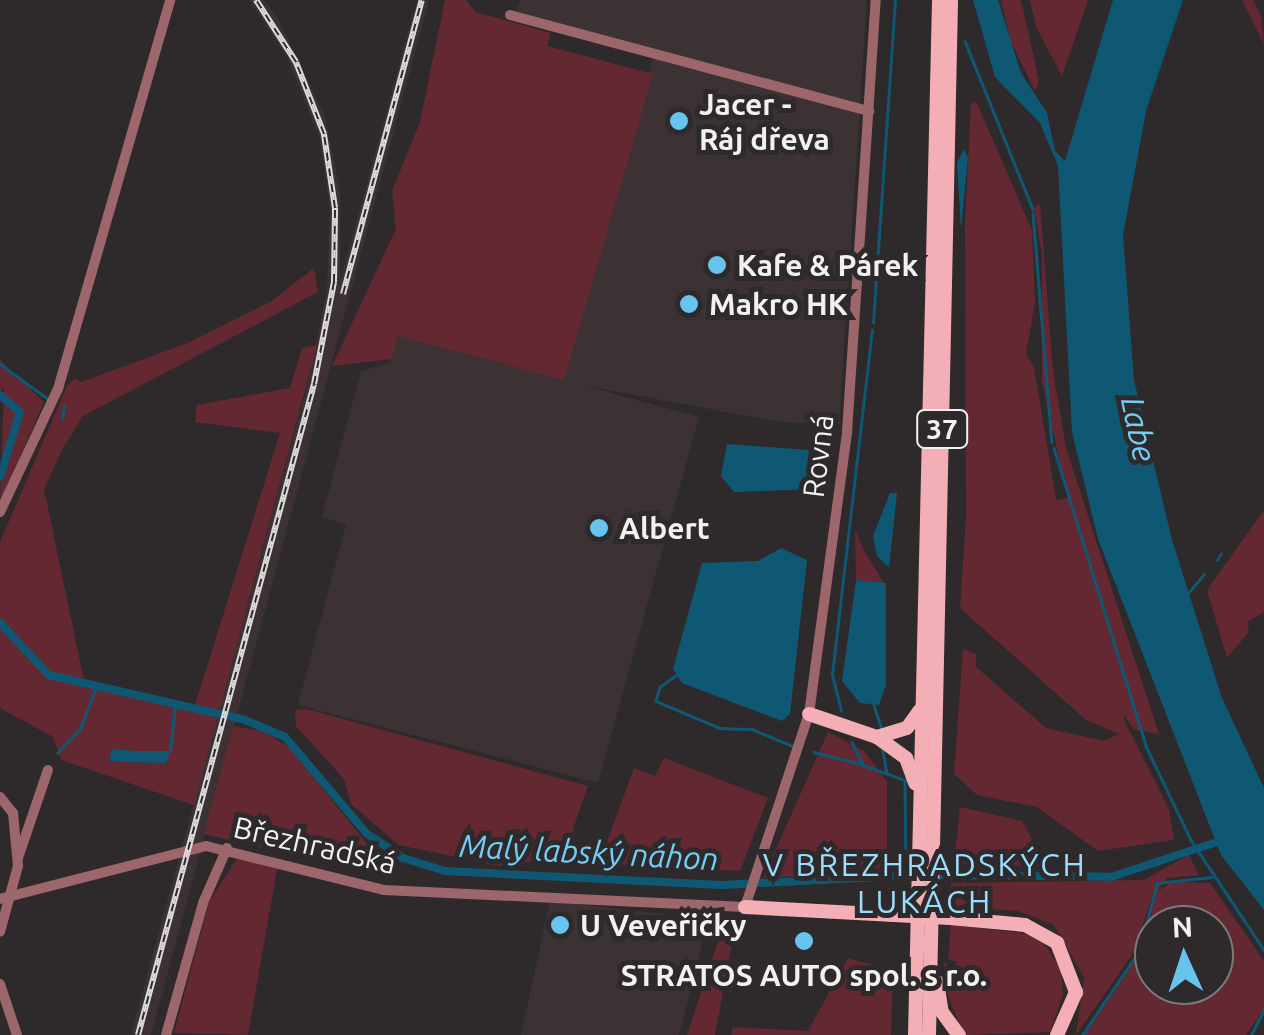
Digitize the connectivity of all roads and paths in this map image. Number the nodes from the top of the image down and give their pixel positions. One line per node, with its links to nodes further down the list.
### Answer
1 (170, 0): 7 (street)
2 (876, 0): 6 (street, Rovná)
3 (940, 0): 8 (main road, 37)
4 (951, 0): 15 (main road, 37)
5 (510, 15): 6 (street)
6 (869, 111): 9 (street, Rovná)
7 (0, 512)
8 (924, 660): 10 (main road); 13 (main road, 37)
9 (810, 714): 10 (main road); 19 (street, Rovná)
10 (880, 736): 13 (main road)
11 (48, 770): 16 (street)
12 (0, 797): 16 (street)
13 (920, 822): 15 (main road, 37)
14 (227, 848): 18 (street, Březhradská); 19 (street, Březhradská); 24 (street)
15 (927, 857): 17 (main road, 37)
16 (17, 859): 18 (street)
17 (926, 897): 25 (main road, 37); 26 (main road, 37); 27 (main road)
18 (6, 899): 20 (street)
19 (746, 900): 28 (main road, bridge)
20 (0, 932)
21 (0, 984): 23 (street)
22 (0, 1032): 23 (street)
23 (17, 1034)
24 (166, 1035)
25 (915, 1035)
26 (928, 1035)
27 (960, 1035)
28 (1057, 1035)

